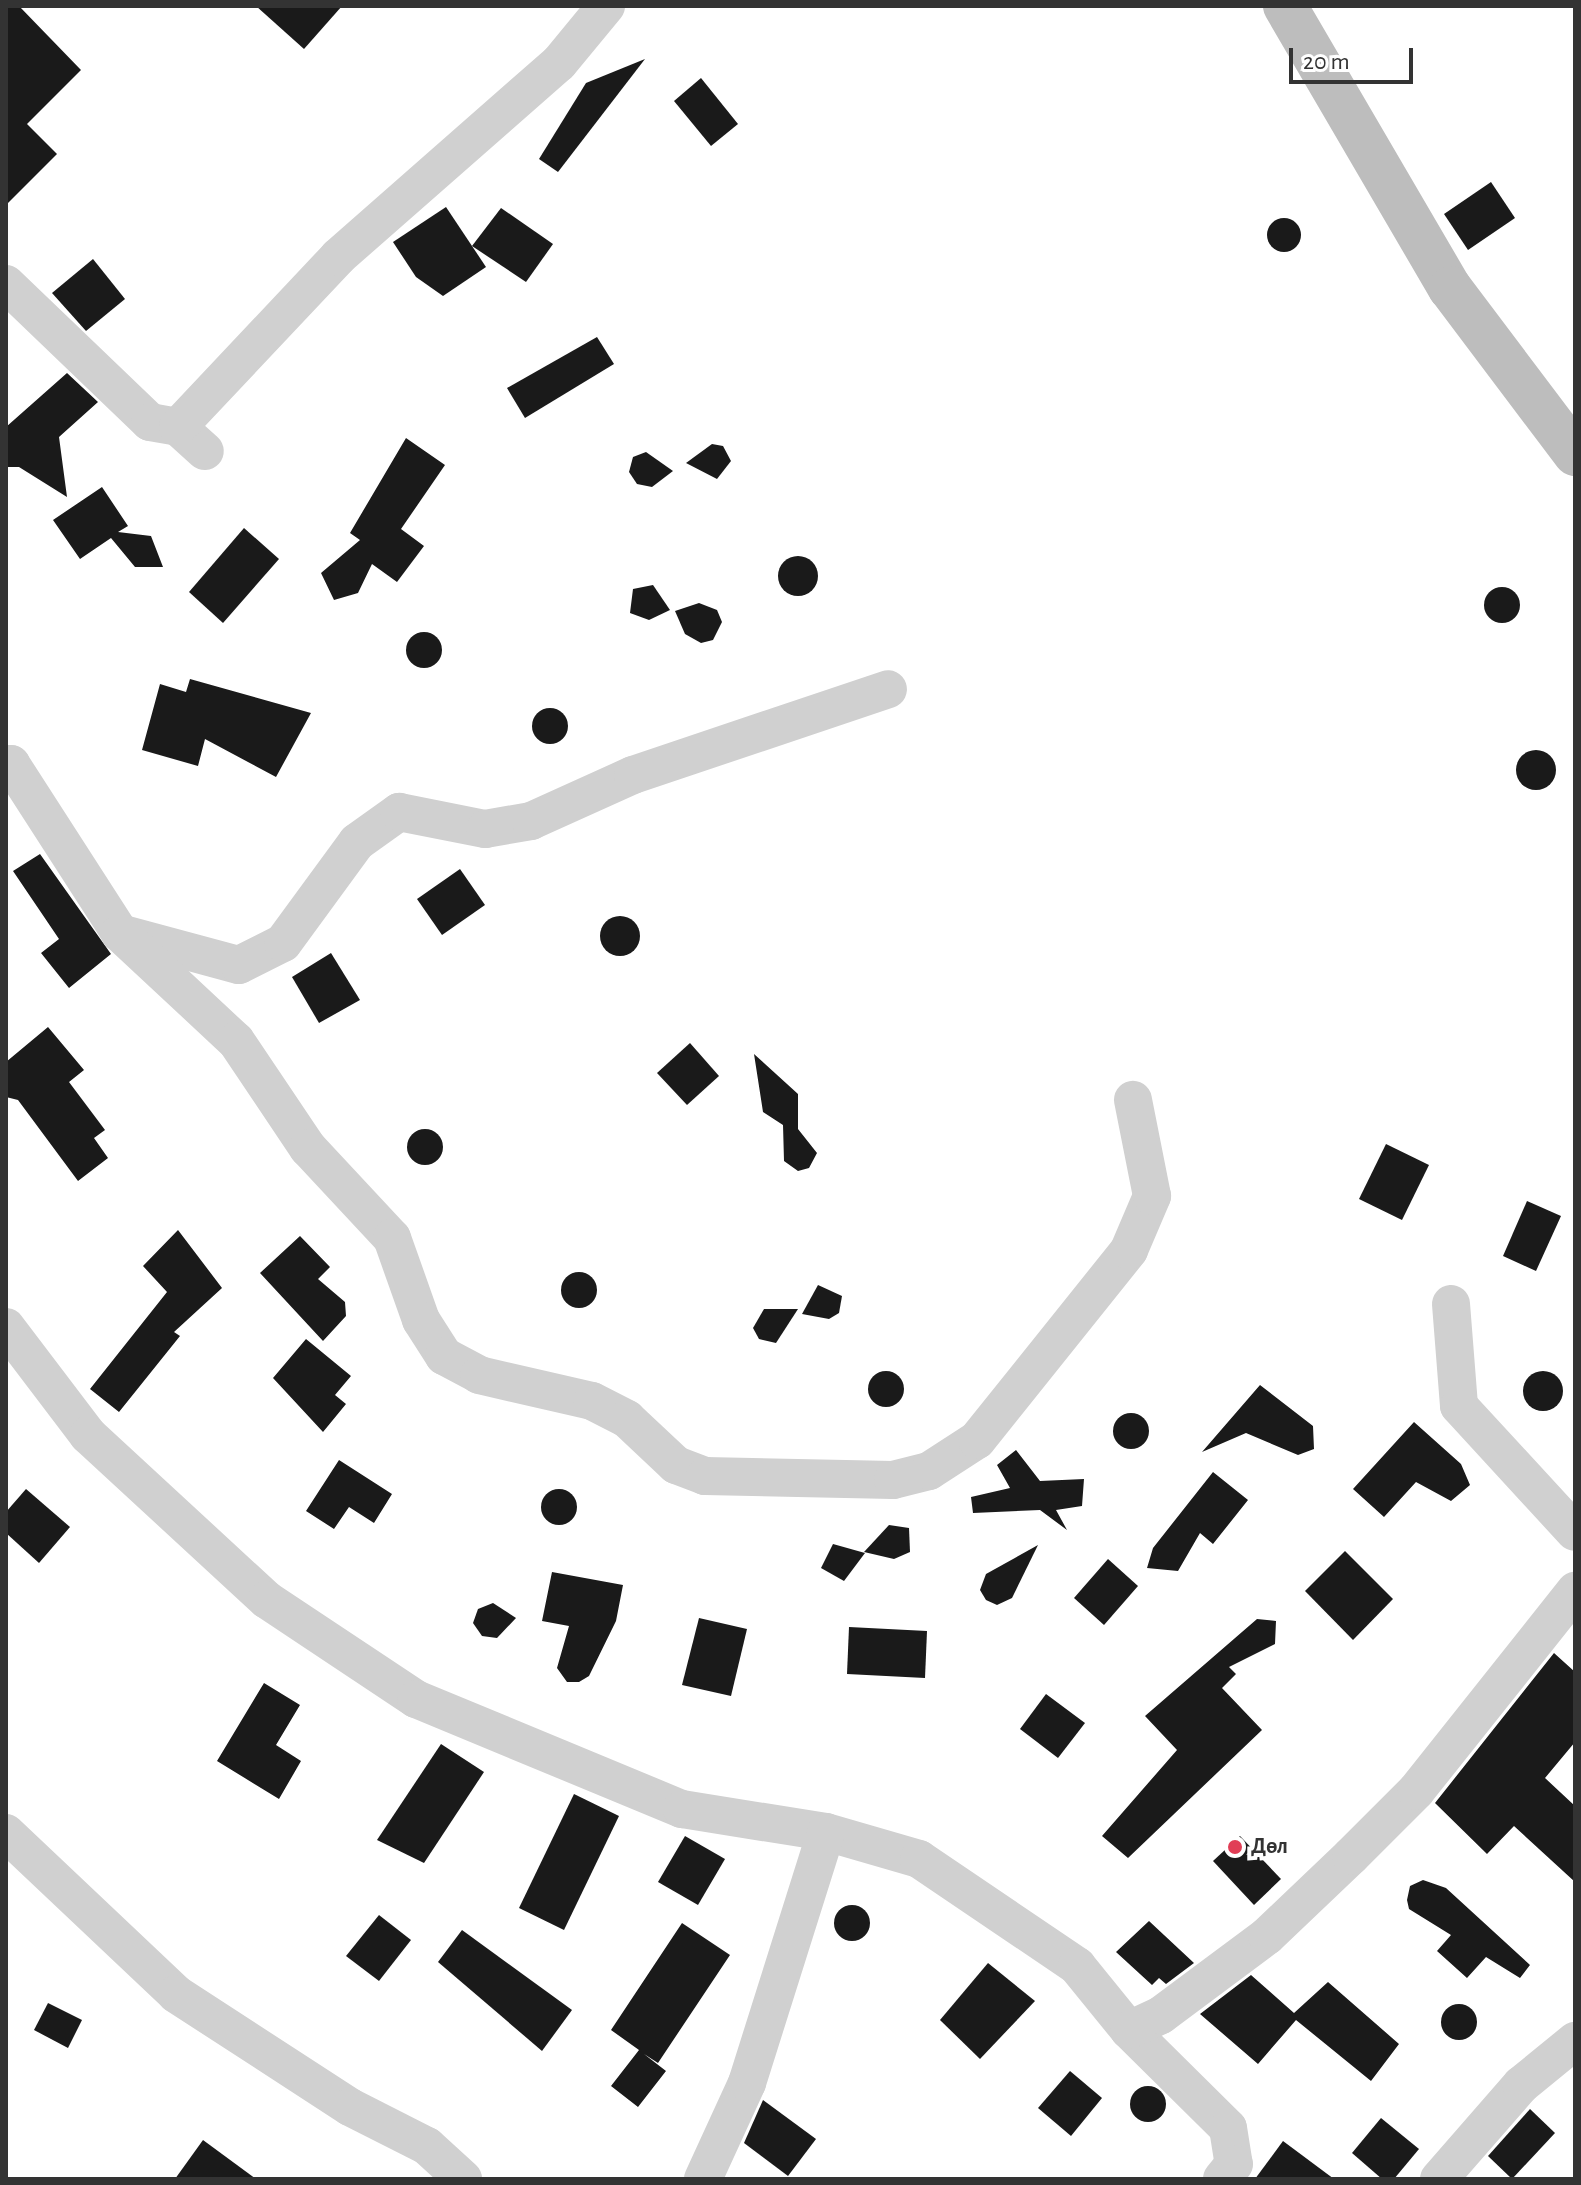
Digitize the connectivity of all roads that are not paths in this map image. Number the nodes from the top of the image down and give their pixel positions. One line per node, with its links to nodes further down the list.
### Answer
1 (606, 6): 3 (street)
2 (1285, 6): 4 (street)
3 (6, 284)
4 (1575, 454)
5 (888, 689): 7 (street)
6 (6, 767): 7 (street)
7 (120, 933): 8 (street)
8 (1133, 1100)
9 (1451, 1304): 11 (street)
10 (6, 1327): 13 (street)
11 (1575, 1532)
12 (1575, 1591): 15 (street)
13 (826, 1832): 15 (street); 18 (street)
14 (6, 1833): 17 (street)
15 (1129, 2030): 19 (street)
16 (1575, 2041): 20 (street)
17 (463, 2179)
18 (703, 2179)
19 (1222, 2179)
20 (1439, 2179)

